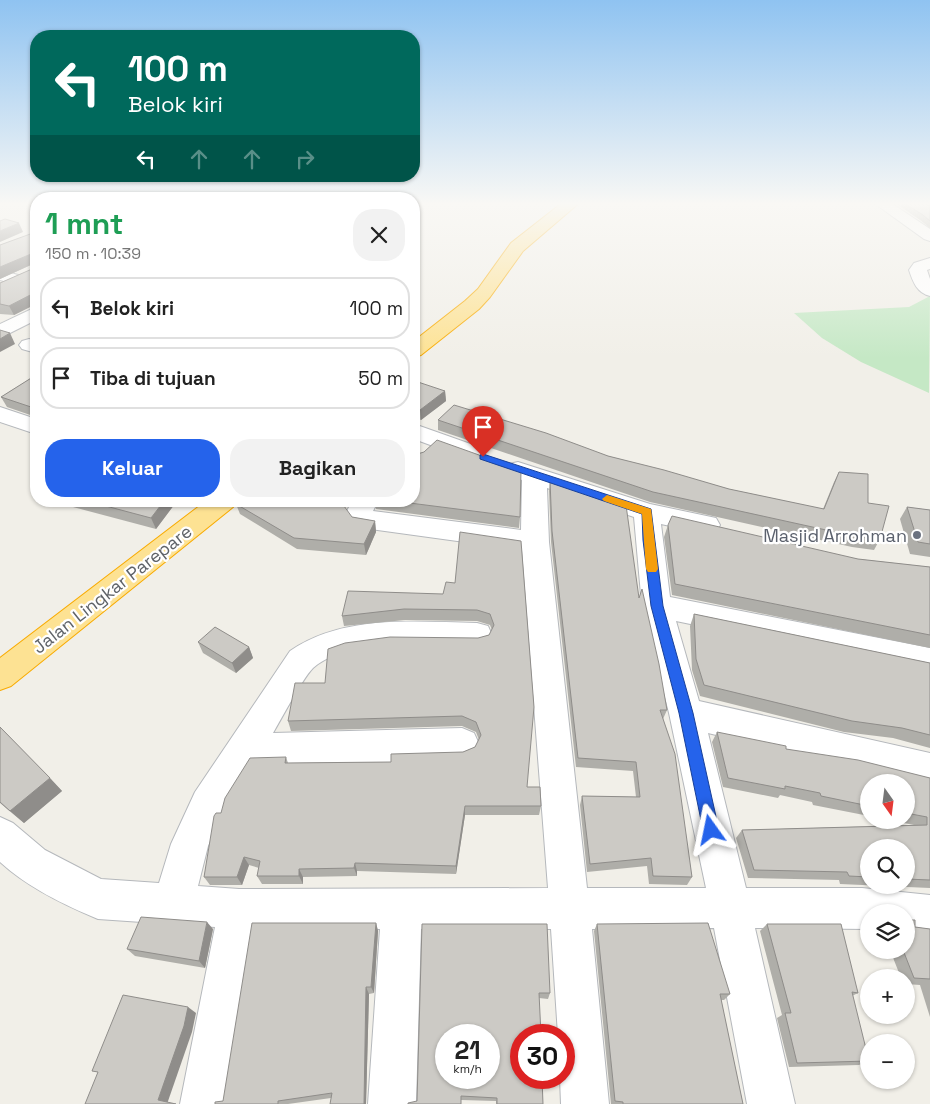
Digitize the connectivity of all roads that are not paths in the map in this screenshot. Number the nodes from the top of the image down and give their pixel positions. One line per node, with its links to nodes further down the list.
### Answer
1 (512, 255): 9 (highway)
2 (930, 263): 6 (street)
3 (30, 272): 4 (street)
4 (5, 281): 5 (street)
5 (30, 284)
6 (930, 291)
7 (30, 316): 8 (street)
8 (0, 332)
9 (420, 346)
10 (0, 414): 11 (street)
11 (30, 425)
12 (423, 435): 13 (street)
13 (534, 475): 16 (street); 18 (street)
14 (216, 507): 22 (highway, Jalan Lingkar Parepare)
15 (362, 507): 18 (street)
16 (648, 512): 17 (street); 19 (street)
17 (730, 530)
18 (535, 542): 29 (street)
19 (657, 606): 21 (street); 23 (street)
20 (477, 635): 25 (street)
21 (930, 661)
22 (0, 676)
23 (686, 713): 26 (street); 33 (street)
24 (462, 744): 25 (street)
25 (244, 750): 28 (street)
26 (930, 770)
27 (0, 836): 28 (street)
28 (173, 904): 31 (street)
29 (568, 908): 32 (street); 33 (street); 38 (street)
30 (860, 908): 33 (street)
31 (240, 909): 32 (street); 36 (street)
32 (402, 909): 37 (street)
33 (731, 910): 39 (street)
34 (915, 914): 35 (street)
35 (930, 915)
36 (204, 1104)
37 (392, 1104)
38 (585, 1104)
39 (771, 1104)

